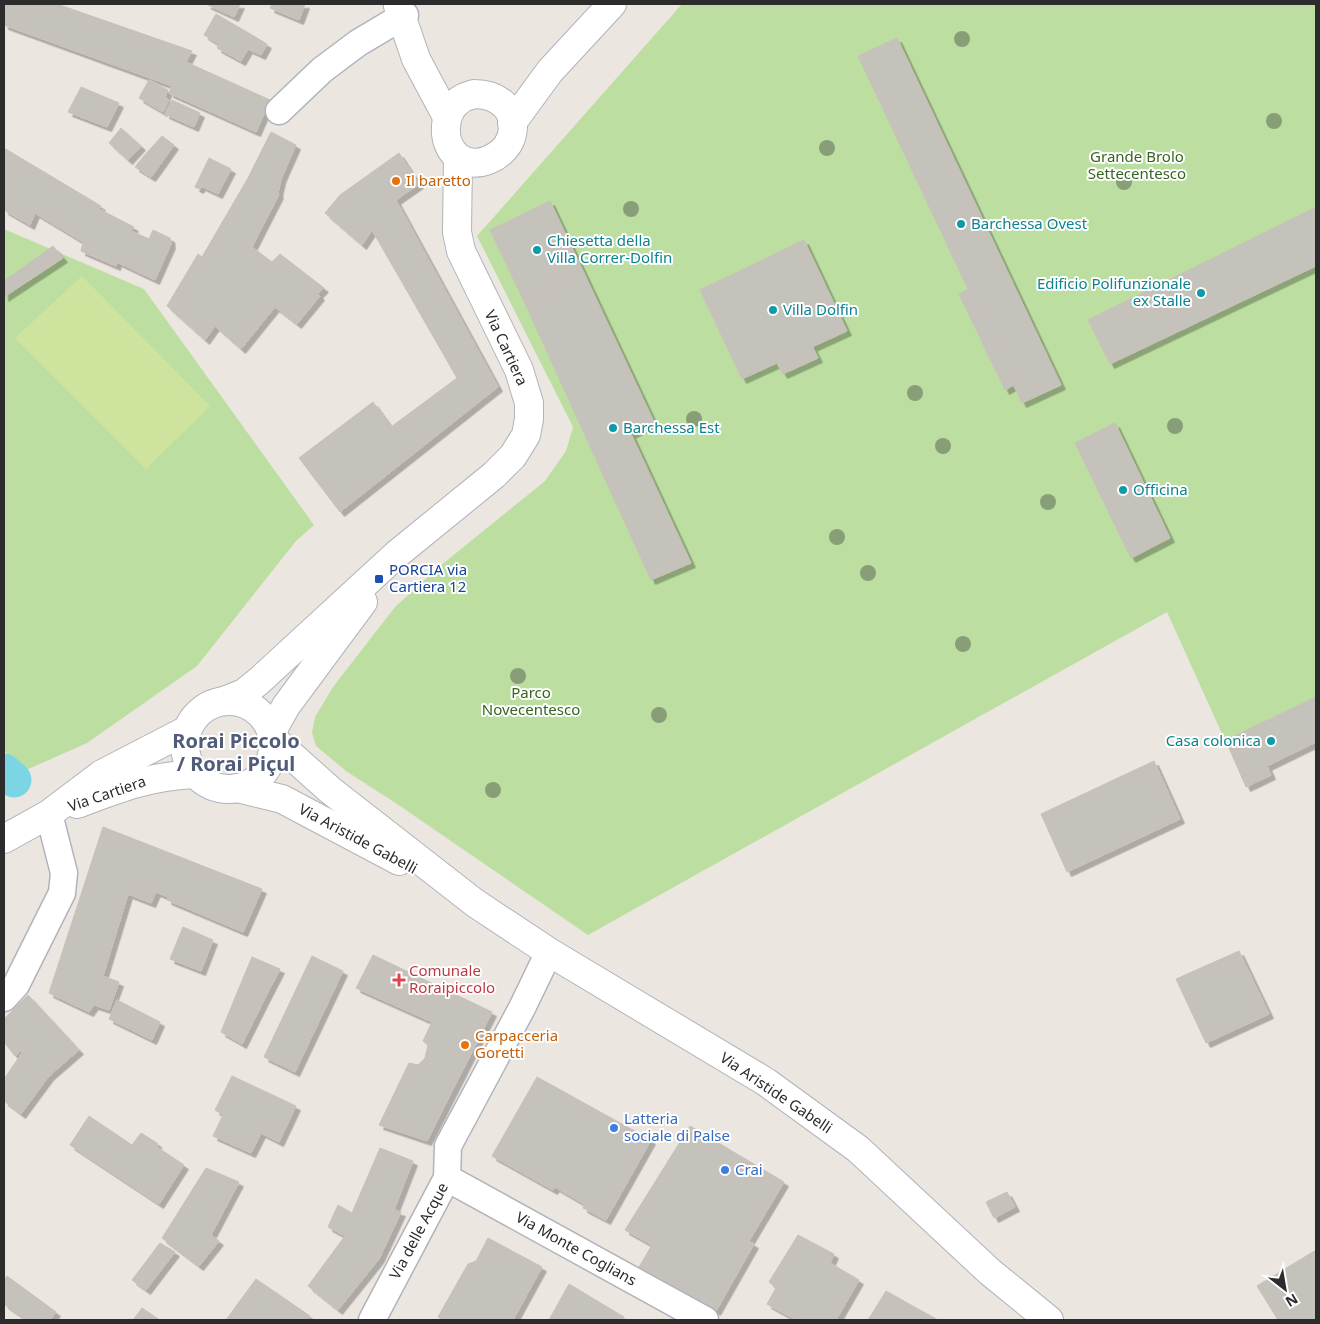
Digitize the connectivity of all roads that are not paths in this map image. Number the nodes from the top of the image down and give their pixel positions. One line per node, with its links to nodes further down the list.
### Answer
1 (612, 4): 3 (main road)
2 (400, 10): 5 (main road); 6 (street)
3 (550, 71): 4 (main road); 7 (main road)
4 (499, 98): 5 (main road); 7 (main road)
5 (453, 108): 8 (main road)
6 (279, 111)
7 (512, 123): 8 (main road)
8 (469, 160): 9 (main road, Via Cartiera)
9 (398, 554): 10 (main road, Via Cartiera); 12 (main road, Via Cartiera)
10 (224, 701): 11 (main road, Via Cartiera); 12 (main road)
11 (187, 730): 13 (main road); 15 (main road, Via Cartiera)
12 (272, 736): 14 (main road, Via Cartiera); 17 (main road, Via Aristide Gabelli)
13 (196, 774): 14 (main road); 15 (main road, Via Cartiera)
14 (237, 788): 17 (main road, Via Aristide Gabelli)
15 (49, 814): 16 (main road, Via Cartiera); 19 (street)
16 (4, 839)
17 (475, 903): 18 (main road, Via Aristide Gabelli)
18 (549, 952): 20 (street, Via delle Acque); 23 (main road, Via Aristide Gabelli)
19 (4, 998)
20 (447, 1178): 21 (street, Via delle Acque); 22 (street, Via Monte Coglians)
21 (372, 1320)
22 (705, 1320)
23 (1049, 1320)

